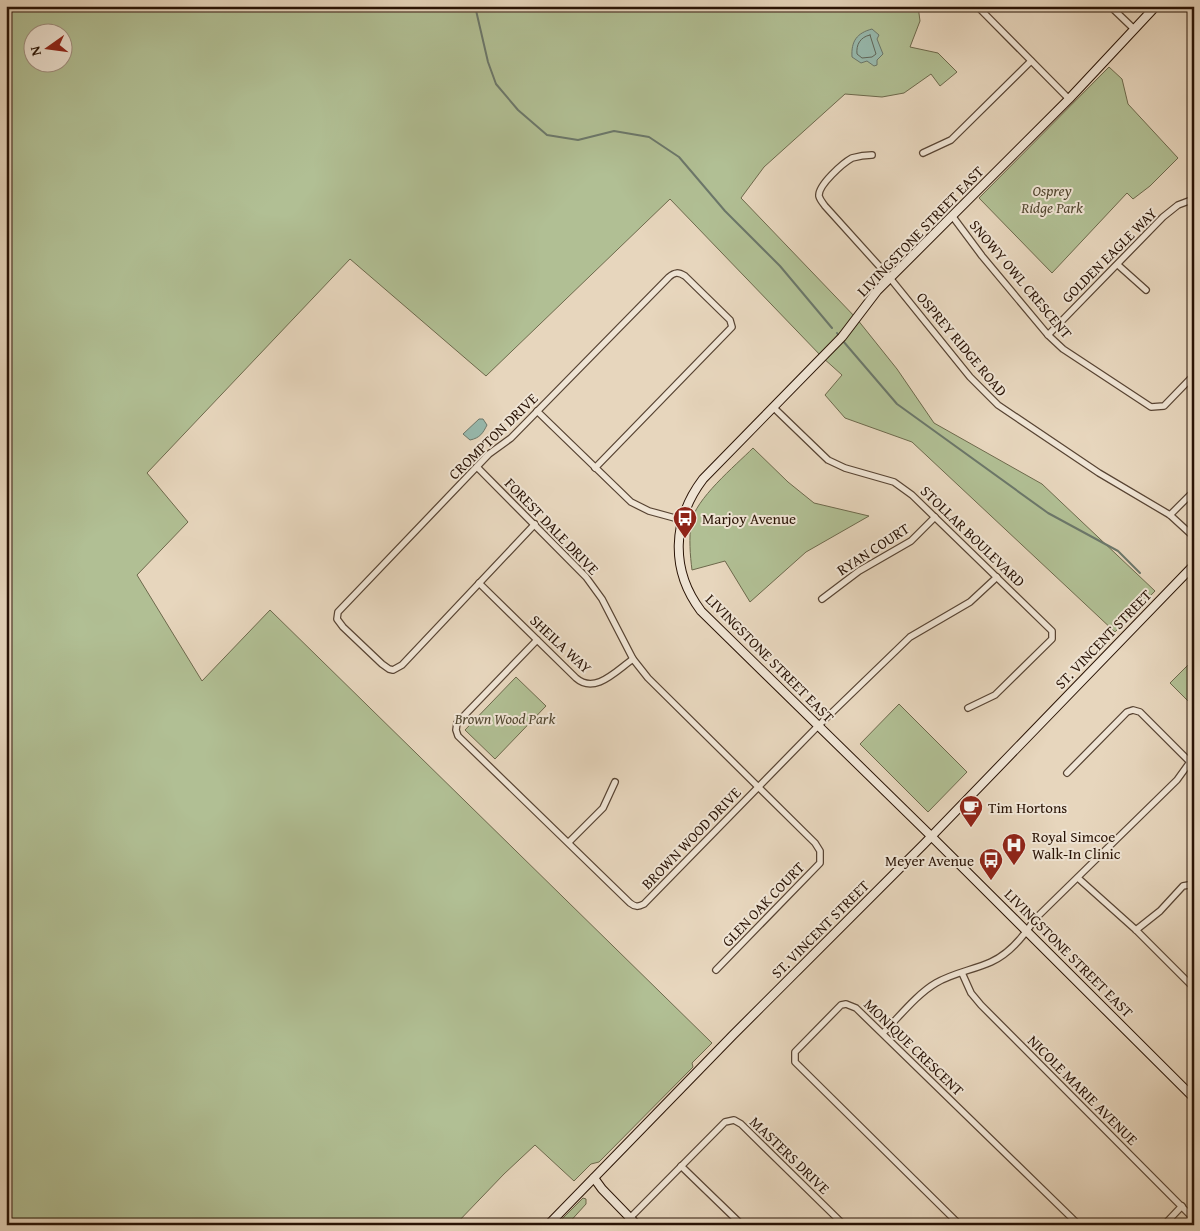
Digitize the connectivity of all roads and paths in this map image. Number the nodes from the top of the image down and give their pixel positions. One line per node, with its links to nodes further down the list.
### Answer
1 (976, 6): 5 (street)
2 (1110, 6): 4 (street)
3 (1156, 6): 4 (street, LIVINGSTONE STREET EAST)
4 (1134, 29): 6 (street, LIVINGSTONE STREET EAST)
5 (1031, 61): 6 (street); 7 (street)
6 (1069, 99): 10 (street, LIVINGSTONE STREET EAST)
7 (923, 153)
8 (872, 155): 12 (street, OSPREY RIDGE ROAD)
9 (1194, 199): 11 (street, GOLDEN EAGLE WAY)
10 (953, 217): 12 (street, LIVINGSTONE STREET EAST); 14 (street, SNOWY OWL CRESCENT)
11 (1118, 265): 13 (street); 14 (street, GOLDEN EAGLE WAY)
12 (890, 278): 16 (street, LIVINGSTONE STREET EAST); 21 (street, OSPREY RIDGE ROAD)
13 (1146, 290)
14 (1048, 335): 15 (street, SNOWY OWL CRESCENT)
15 (1194, 375)
16 (774, 407): 22 (street, STOLLAR BOULEVARD); 23 (street, LIVINGSTONE STREET EAST)
17 (538, 411): 18 (street, CROMPTON DRIVE); 19 (street); 19 (street, CROMPTON DRIVE)
18 (477, 467): 24 (street, FOREST DALE DRIVE); 28 (street, CROMPTON DRIVE)
19 (595, 468): 23 (street)
20 (1194, 491): 21 (street)
21 (1170, 514): 25 (street, OSPREY RIDGE ROAD)
22 (935, 517): 27 (street, STOLLAR BOULEVARD); 29 (street, RYAN COURT)
23 (682, 520): 33 (street, LIVINGSTONE STREET EAST)
24 (535, 524): 28 (street, CROMPTON DRIVE); 31 (street, FOREST DALE DRIVE)
25 (1194, 537)
26 (1194, 565): 38 (street, ST. VINCENT STREET)
27 (997, 577): 32 (street, STOLLAR BOULEVARD); 33 (street, BROWN WOOD DRIVE)
28 (479, 583): 30 (street, SHEILA WAY)
29 (822, 599)
30 (537, 640): 31 (street, SHEILA WAY); 39 (street, BROWN WOOD DRIVE)
31 (633, 659): 37 (street, FOREST DALE DRIVE)
32 (968, 708)
33 (818, 726): 37 (street, BROWN WOOD DRIVE); 38 (street, LIVINGSTONE STREET EAST)
34 (1192, 764): 35 (street); 40 (street)
35 (1067, 774)
36 (615, 782): 39 (street)
37 (758, 788): 39 (street, BROWN WOOD DRIVE); 44 (street, GLEN OAK COURT)
38 (931, 836): 43 (street, LIVINGSTONE STREET EAST); 50 (street, ST. VINCENT STREET)
39 (569, 842)
40 (1078, 878): 42 (street); 43 (street)
41 (1194, 884): 42 (street)
42 (1136, 930): 46 (street)
43 (1027, 931): 45 (street); 48 (street, LIVINGSTONE STREET EAST)
44 (716, 970)
45 (962, 973): 47 (street); 51 (street, NICOLE MARIE AVENUE)
46 (1194, 988)
47 (883, 1033): 59 (street, MONIQUE CRESCENT); 60 (street, MONIQUE CRESCENT)
48 (1194, 1098)
49 (681, 1166): 52 (street, MASTERS DRIVE); 57 (street); 58 (street, MASTERS DRIVE)
50 (594, 1178): 52 (street); 54 (street, ST. VINCENT STREET)
51 (1182, 1206): 53 (street, NICOLE MARIE AVENUE); 61 (street)
52 (630, 1218): 55 (street, MASTERS DRIVE); 56 (street)
53 (1194, 1218)
54 (548, 1225)
55 (623, 1225)
56 (638, 1225)
57 (742, 1225)
58 (844, 1225)
59 (960, 1225)
60 (1079, 1225)
61 (1164, 1225)

